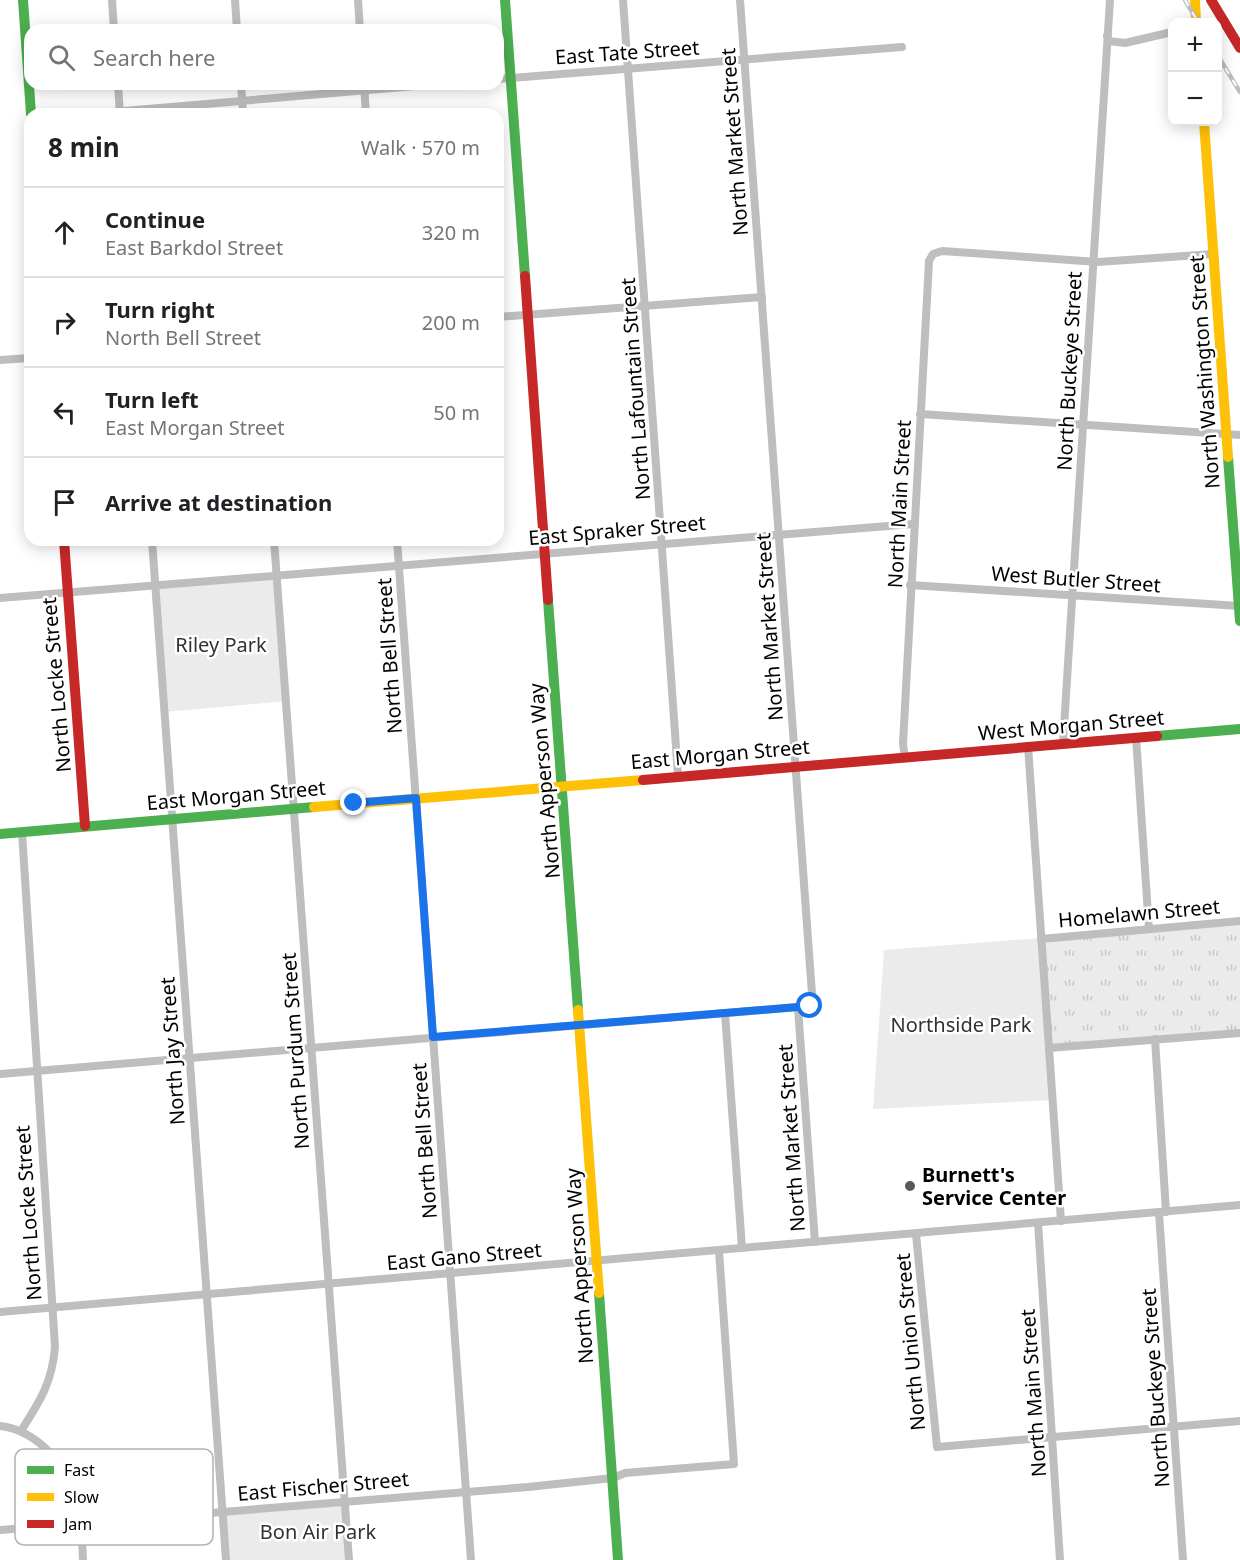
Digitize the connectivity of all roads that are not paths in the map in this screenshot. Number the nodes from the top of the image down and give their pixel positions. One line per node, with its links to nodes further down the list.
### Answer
1 (22, 0): 15 (main road)
2 (112, 0): 12 (street)
3 (235, 0): 13 (street)
4 (358, 0): 14 (street)
5 (505, 0): 22 (main road, North Apperson Way)
6 (623, 0): 21 (street, North Lafountain Street)
7 (740, 0): 20 (street, North Market Street)
8 (1110, 0): 17 (street, North Buckeye Street)
9 (1195, 0): 11 (main road)
10 (1211, 0): 19 (main road)
11 (1196, 18)
12 (114, 24)
13 (237, 24)
14 (360, 24)
15 (24, 25)
16 (1168, 33): 17 (street)
17 (1107, 36): 37 (street, North Buckeye Street)
18 (902, 47): 20 (street, East Tate Street)
19 (1240, 48)
20 (744, 59): 21 (street, East Tate Street); 38 (street, North Market Street)
21 (628, 69): 22 (street, East Tate Street); 39 (street, North Lafountain Street)
22 (510, 77): 23 (street, East Tate Street); 40 (main road, North Apperson Way)
23 (504, 78)
24 (29, 90): 30 (main road)
25 (118, 90): 31 (street)
26 (241, 90): 29 (street)
27 (338, 90): 29 (street)
28 (364, 90): 34 (street)
29 (242, 101): 32 (street); 33 (street)
30 (31, 108)
31 (120, 108)
32 (171, 108)
33 (243, 108)
34 (366, 108)
35 (1204, 126): 36 (main road, North Washington Street)
36 (1213, 254): 37 (street); 46 (main road, North Washington Street)
37 (1092, 260): 44 (street, North Main Street); 45 (street, North Buckeye Street)
38 (762, 297): 39 (street); 49 (street, North Market Street)
39 (645, 305): 40 (street); 50 (street, North Lafountain Street)
40 (527, 315): 41 (street); 55 (main road, North Apperson Way)
41 (504, 317)
42 (24, 358): 43 (street)
43 (0, 360)
44 (920, 414): 45 (street); 48 (street, North Main Street)
45 (1082, 425): 46 (street); 61 (street, North Buckeye Street)
46 (1227, 434): 47 (street); 63 (main road, North Washington Street)
47 (1240, 435)
48 (913, 524): 49 (street, East Spraker Street); 58 (street, North Main Street)
49 (779, 533): 50 (street, East Spraker Street); 70 (street, North Market Street)
50 (663, 542): 55 (street, East Spraker Street); 71 (street, North Lafountain Street)
51 (64, 546): 60 (main road, North Locke Street)
52 (152, 546): 59 (street, North Jay Street)
53 (274, 546): 57 (street, North Purdum Street)
54 (397, 546): 56 (street, North Bell Street)
55 (545, 553): 56 (street, East Spraker Street); 72 (main road, North Apperson Way)
56 (399, 566): 57 (street, East Spraker Street); 73 (street, North Bell Street)
57 (277, 576): 59 (street, East Spraker Street); 74 (street, North Purdum Street)
58 (910, 585): 61 (street, West Butler Street); 69 (street, North Main Street)
59 (155, 586): 60 (street, East Spraker Street); 75 (street, North Jay Street)
60 (66, 592): 62 (street, East Spraker Street); 76 (main road, North Locke Street)
61 (1072, 595): 63 (street, West Butler Street); 67 (street, North Buckeye Street)
62 (0, 598)
63 (1240, 606): 64 (main road, North Washington Street)
64 (1240, 621)
65 (1240, 729): 66 (main road, West Morgan Street)
66 (1136, 737): 67 (main road, West Morgan Street); 80 (street)
67 (1063, 743): 68 (main road, West Morgan Street)
68 (1028, 746): 69 (main road, West Morgan Street); 81 (street)
69 (905, 758): 70 (main road, East Morgan Street)
70 (796, 766): 71 (main road, East Morgan Street); 82 (street, North Market Street)
71 (678, 775): 72 (main road, East Morgan Street)
72 (561, 785): 73 (main road, East Morgan Street); 84 (main road, North Apperson Way)
73 (416, 798): 74 (main road, East Morgan Street); 86 (street, North Bell Street)
74 (294, 808): 75 (main road, East Morgan Street); 88 (street, North Purdum Street)
75 (172, 819): 76 (main road, East Morgan Street); 90 (street, North Jay Street)
76 (85, 826): 77 (main road, East Morgan Street)
77 (21, 832): 78 (main road, East Morgan Street); 91 (street, North Locke Street)
78 (0, 834)
79 (1240, 921): 80 (street, Homelawn Street)
80 (1149, 929): 81 (street, Homelawn Street)
81 (1041, 939): 89 (street)
82 (798, 1008): 83 (street); 98 (street, North Market Street)
83 (725, 1013): 84 (street); 99 (street)
84 (579, 1025): 86 (street); 101 (main road, North Apperson Way)
85 (1240, 1033): 87 (street)
86 (433, 1037): 88 (street); 102 (street, North Bell Street)
87 (1155, 1039): 89 (street); 94 (street, North Buckeye Street)
88 (311, 1047): 90 (street); 103 (street, North Purdum Street)
89 (1049, 1048): 95 (street)
90 (189, 1057): 91 (street); 104 (street, North Jay Street)
91 (37, 1070): 92 (street); 105 (street, North Locke Street)
92 (0, 1074)
93 (1240, 1205): 94 (street, East Gano Street)
94 (1163, 1213): 95 (street, East Gano Street); 109 (street, North Buckeye Street)
95 (1061, 1221): 96 (street, East Gano Street)
96 (1038, 1223): 97 (street, East Gano Street); 111 (street, North Main Street)
97 (916, 1233): 98 (street, East Gano Street); 111 (street, North Union Street)
98 (815, 1242): 99 (street, East Gano Street)
99 (742, 1248): 100 (street, East Gano Street)
100 (719, 1251): 101 (street, East Gano Street); 113 (street, East Fischer Street)
101 (596, 1261): 102 (street, East Gano Street); 113 (main road, North Apperson Way)
102 (450, 1275): 103 (street, East Gano Street); 114 (street, North Bell Street)
103 (328, 1285): 104 (street, East Gano Street); 115 (street, North Purdum Street)
104 (207, 1295): 105 (street, East Gano Street); 116 (street, North Jay Street)
105 (53, 1308): 106 (street, East Gano Street); 110 (street, North Locke Street)
106 (0, 1312)
107 (1240, 1421): 109 (street)
108 (0, 1426): 110 (street)
109 (1174, 1427): 111 (street); 127 (street, North Buckeye Street)
110 (21, 1431): 112 (street)
111 (1052, 1437): 126 (street, North Main Street)
112 (46, 1449)
113 (613, 1478): 114 (street, East Fischer Street); 125 (main road, North Apperson Way)
114 (466, 1490): 115 (street, East Fischer Street); 124 (street, North Bell Street)
115 (345, 1501): 116 (street, East Fischer Street); 123 (street, North Purdum Street)
116 (222, 1511): 117 (street, East Fischer Street); 122 (street, North Jay Street)
117 (213, 1512)
118 (15, 1529): 119 (street, East Fischer Street)
119 (0, 1530)
120 (82, 1545): 121 (street)
121 (83, 1560)
122 (226, 1560)
123 (349, 1560)
124 (471, 1560)
125 (618, 1560)
126 (1060, 1560)
127 (1183, 1560)

